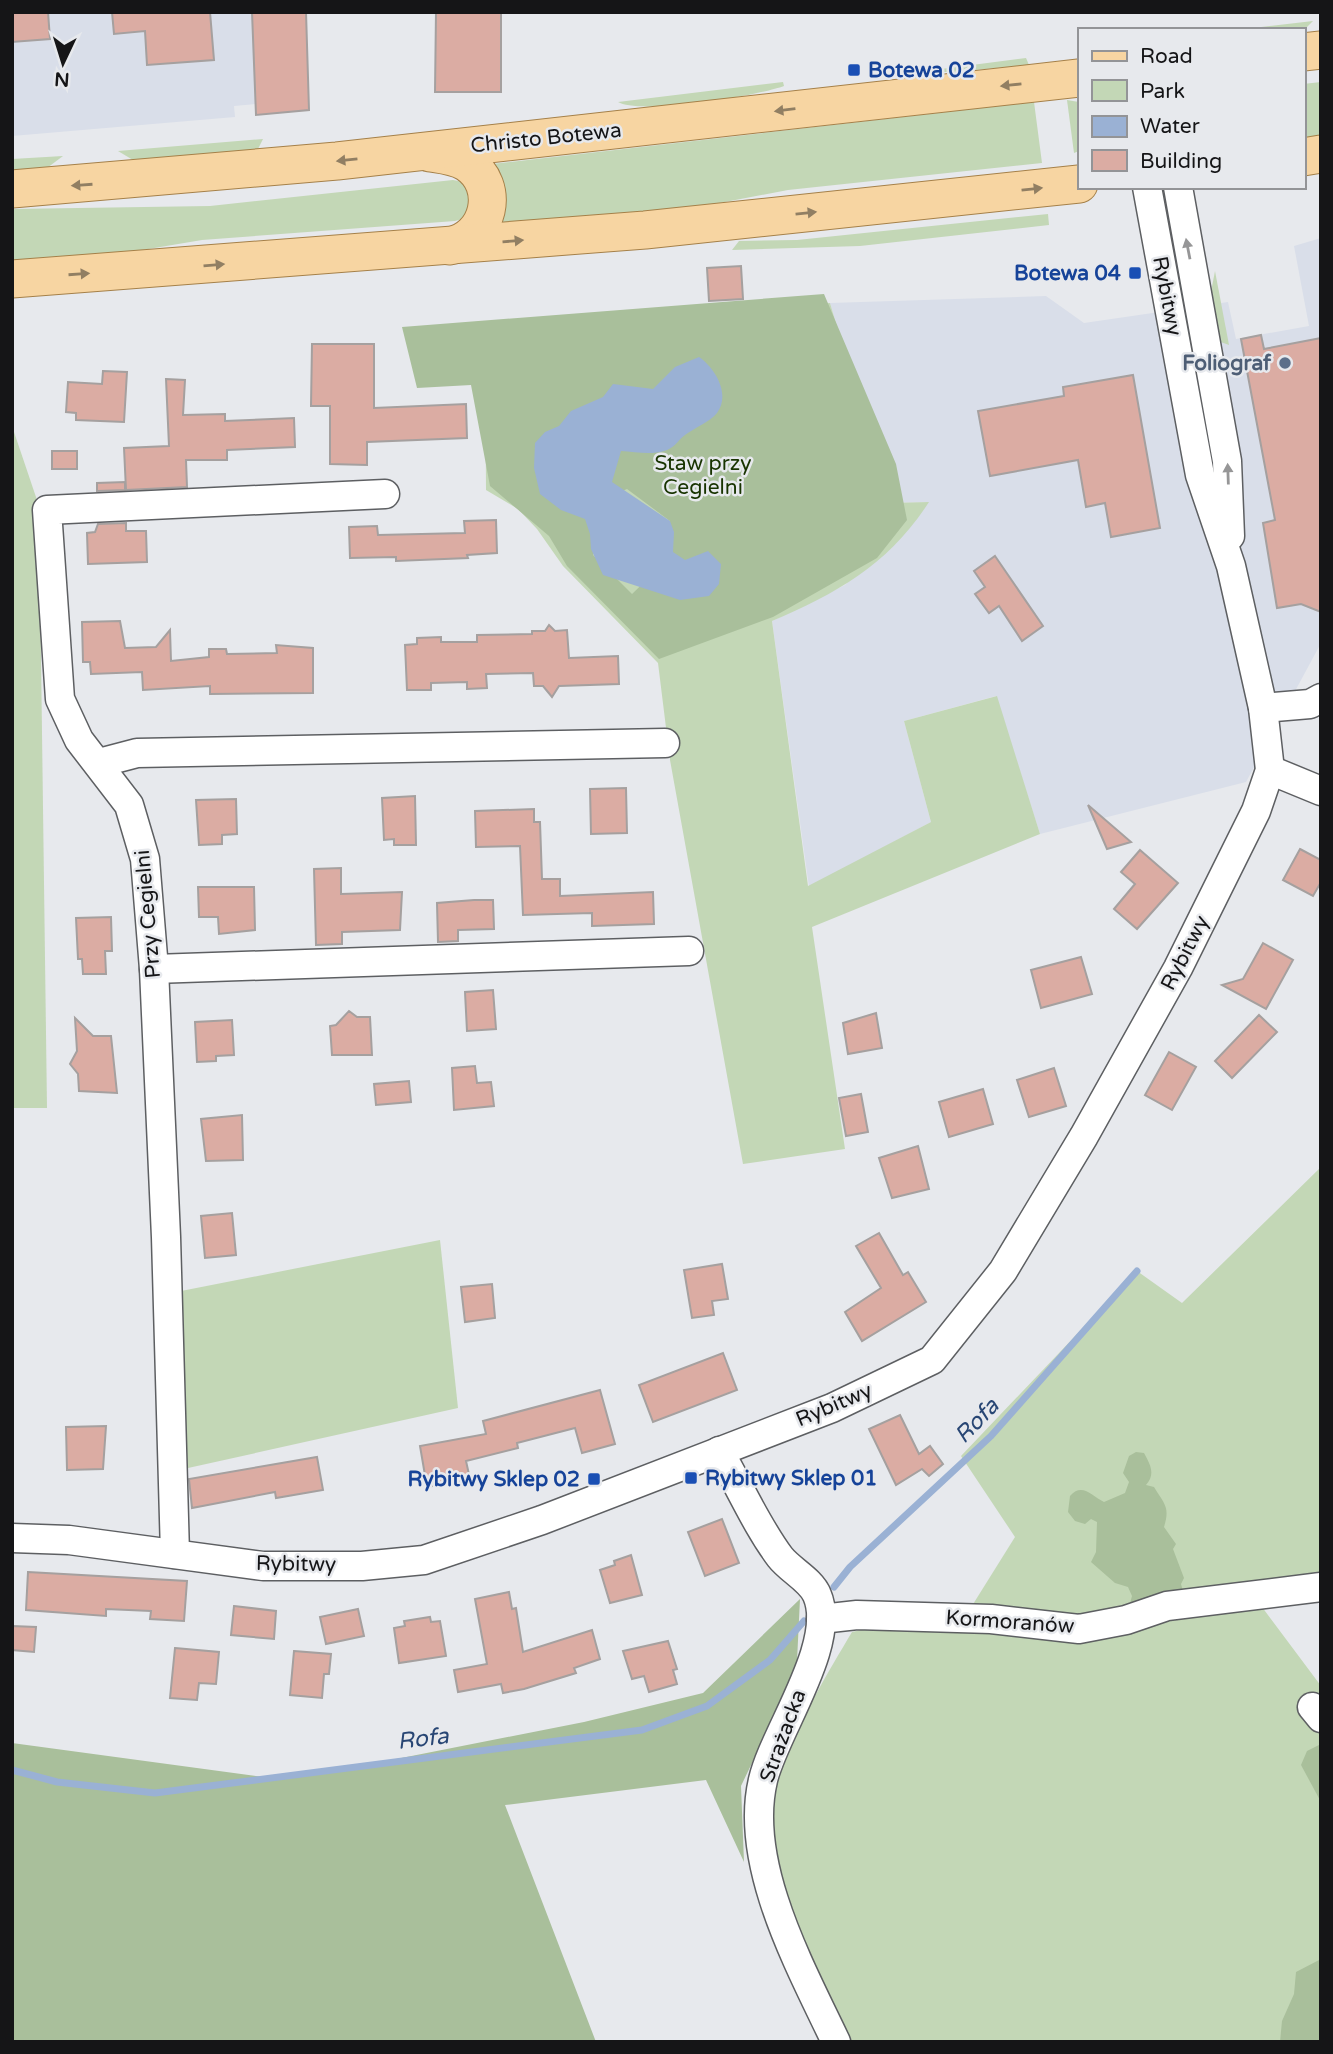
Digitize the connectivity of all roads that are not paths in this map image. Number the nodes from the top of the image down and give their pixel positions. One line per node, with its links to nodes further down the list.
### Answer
1 (1078, 78): 2 (main road, Christo Botewa, one-way to 2)
2 (415, 152): 4 (main road, Christo Botewa, one-way to 4); 7 (main road)
3 (1078, 184): 7 (main road, one-way to 3)
4 (12, 189)
5 (1147, 189): 10 (street, Rybitwy)
6 (1178, 189): 10 (street, Rybitwy, one-way to 6)
7 (445, 246): 8 (main road, one-way to 7)
8 (12, 279)
9 (385, 494): 14 (street, Przy Cegielni)
10 (1231, 566): 12 (street, Rybitwy)
11 (1321, 698): 12 (street)
12 (1263, 708): 15 (street, Rybitwy)
13 (665, 743): 14 (street)
14 (99, 764): 18 (street, Przy Cegielni)
15 (1270, 770): 16 (street); 19 (street, Rybitwy)
16 (1321, 791)
17 (688, 951): 18 (street)
18 (155, 969): 21 (street, Przy Cegielni)
19 (719, 1451): 21 (street, Rybitwy); 23 (street)
20 (12, 1538): 21 (street, Rybitwy)
21 (175, 1554)
22 (1321, 1587): 23 (street, Kormoranów)
23 (821, 1619): 24 (street, Strażacka)
24 (836, 2042)

